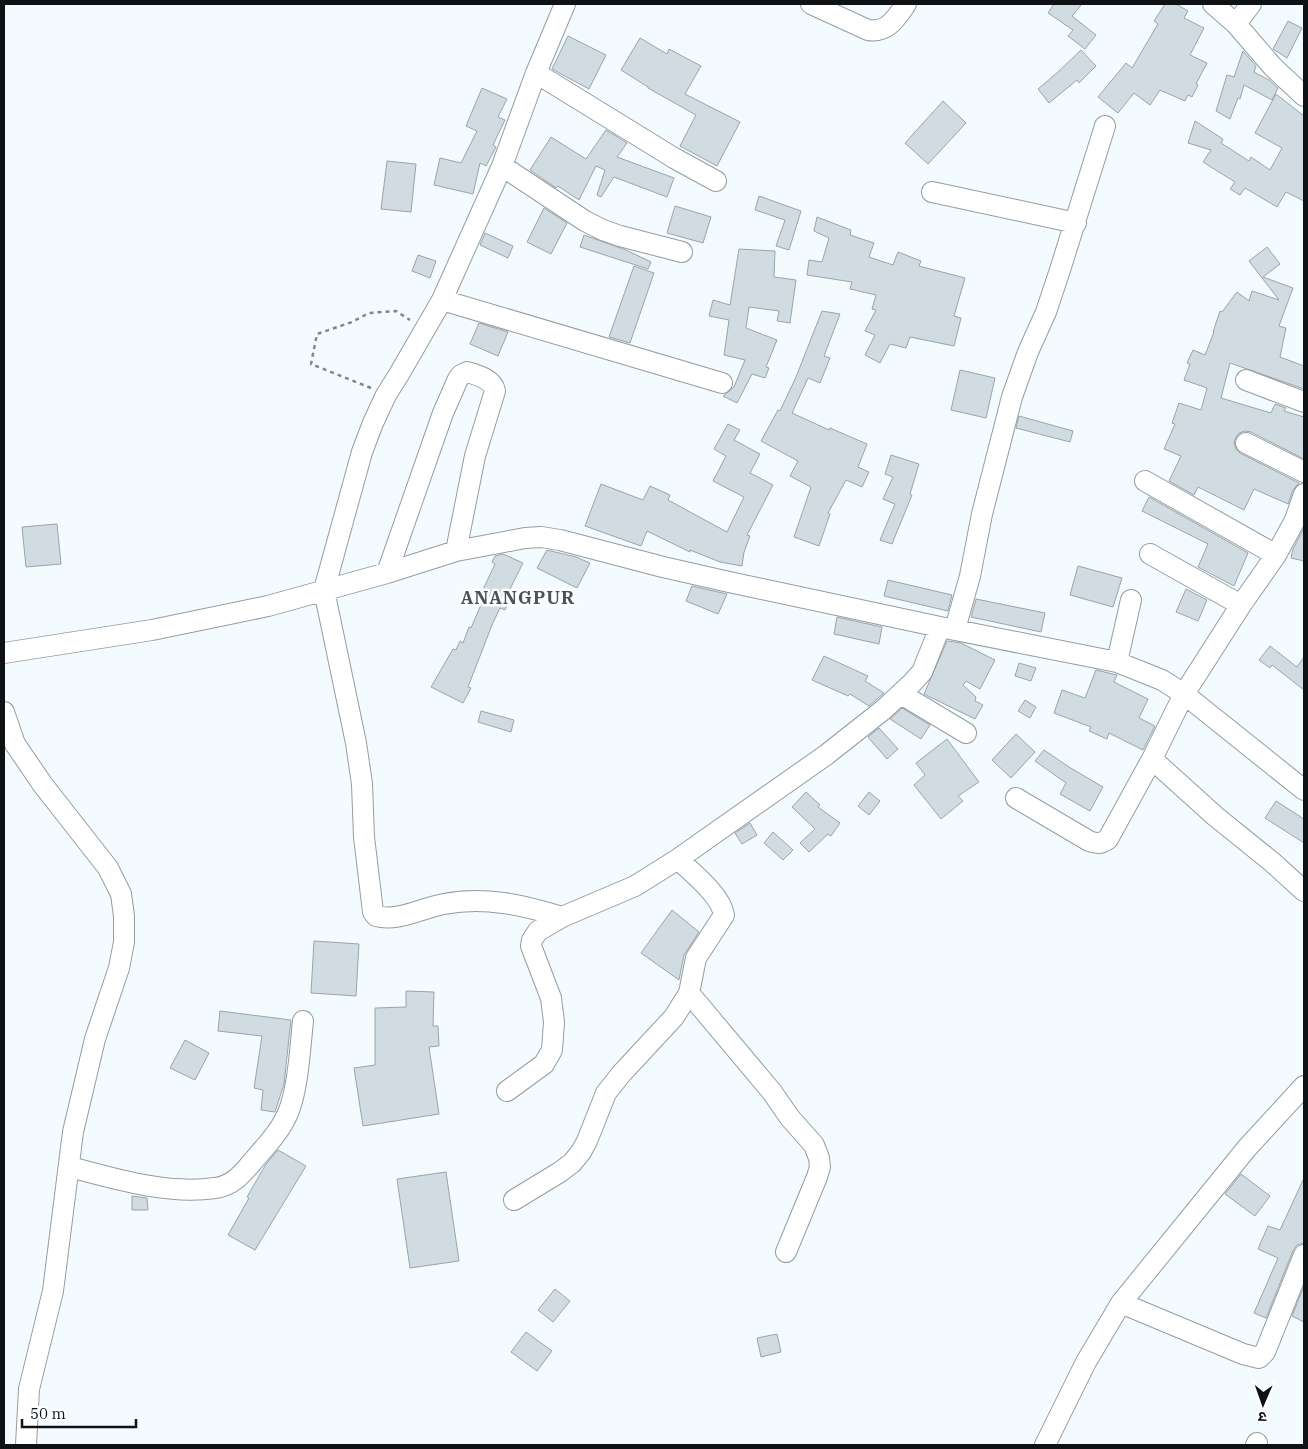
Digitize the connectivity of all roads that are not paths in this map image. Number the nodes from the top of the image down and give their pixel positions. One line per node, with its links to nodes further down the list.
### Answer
1 (565, 4): 7 (street)
2 (812, 4): 3 (street)
3 (906, 4)
4 (1213, 4): 6 (street)
5 (1251, 4): 6 (street)
6 (1236, 24): 8 (street)
7 (536, 73): 10 (street); 11 (street)
8 (1304, 96)
9 (1104, 126): 13 (street)
10 (502, 166): 14 (street); 15 (street)
11 (716, 181)
12 (932, 192): 13 (street)
13 (1076, 223): 31 (street)
14 (682, 252)
15 (442, 300): 17 (street); 28 (street)
16 (1246, 380): 18 (street)
17 (722, 383)
18 (1304, 402)
19 (1246, 443): 20 (street)
20 (1304, 472)
21 (1145, 481): 26 (street)
22 (1304, 494): 23 (street)
23 (1300, 522): 26 (street)
24 (456, 551): 27 (street); 27 (street); 31 (street)
25 (1150, 554): 30 (street)
26 (1276, 556): 30 (street)
27 (387, 573): 28 (street)
28 (324, 590): 32 (street); 43 (street)
29 (1131, 600): 33 (street)
30 (1241, 604): 35 (street)
31 (948, 628): 33 (street); 34 (street)
32 (4, 653)
33 (1117, 662): 35 (street)
34 (901, 694): 37 (street); 41 (street)
35 (1184, 694): 38 (street); 39 (street)
36 (4, 712): 48 (street)
37 (966, 733)
38 (1152, 759): 40 (street); 42 (street)
39 (1304, 790)
40 (1016, 798)
41 (678, 860): 43 (street); 44 (street)
42 (1304, 891)
43 (562, 917): 47 (street)
44 (689, 993): 49 (street); 50 (street)
45 (303, 1021): 48 (street)
46 (1304, 1086): 52 (street)
47 (506, 1091)
48 (70, 1167): 53 (street)
49 (514, 1200)
50 (786, 1252)
51 (1304, 1255): 52 (street)
52 (1121, 1303): 54 (street)
53 (26, 1445)
54 (1048, 1445)

